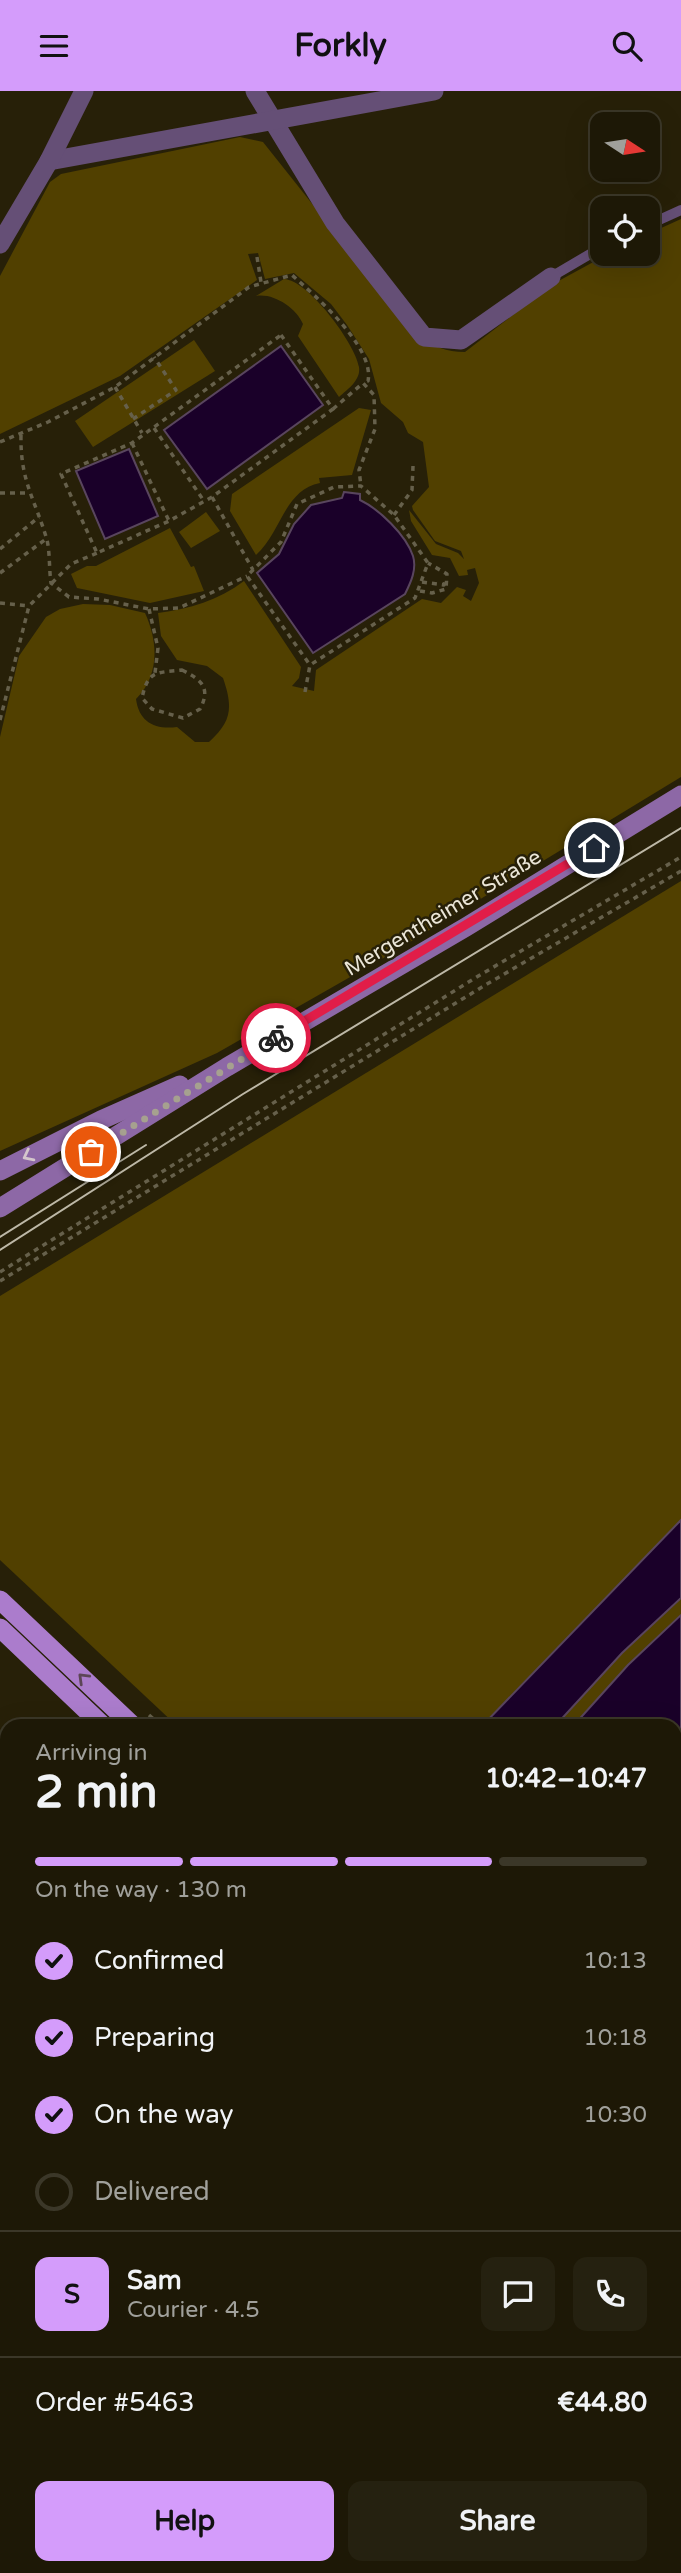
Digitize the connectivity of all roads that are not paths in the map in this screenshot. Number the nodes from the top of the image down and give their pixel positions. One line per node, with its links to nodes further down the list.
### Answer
1 (84, 91): 5 (street)
2 (255, 91): 4 (street)
3 (434, 91): 4 (street)
4 (274, 118): 5 (street); 10 (street)
5 (49, 161): 8 (street)
6 (681, 210): 7 (lane)
7 (660, 220)
8 (0, 244)
9 (590, 254): 10 (lane)
10 (551, 277)
11 (681, 795): 12 (main road, Mergentheimer Straße)
12 (227, 1067): 13 (main road, Mergentheimer Straße, one-way to 13); 14 (main road, Mergentheimer Straße)
13 (0, 1171)
14 (0, 1208)
15 (0, 1599): 18 (main road, one-way to 15)
16 (0, 1628): 17 (main road)
17 (96, 1719)
18 (126, 1719)

